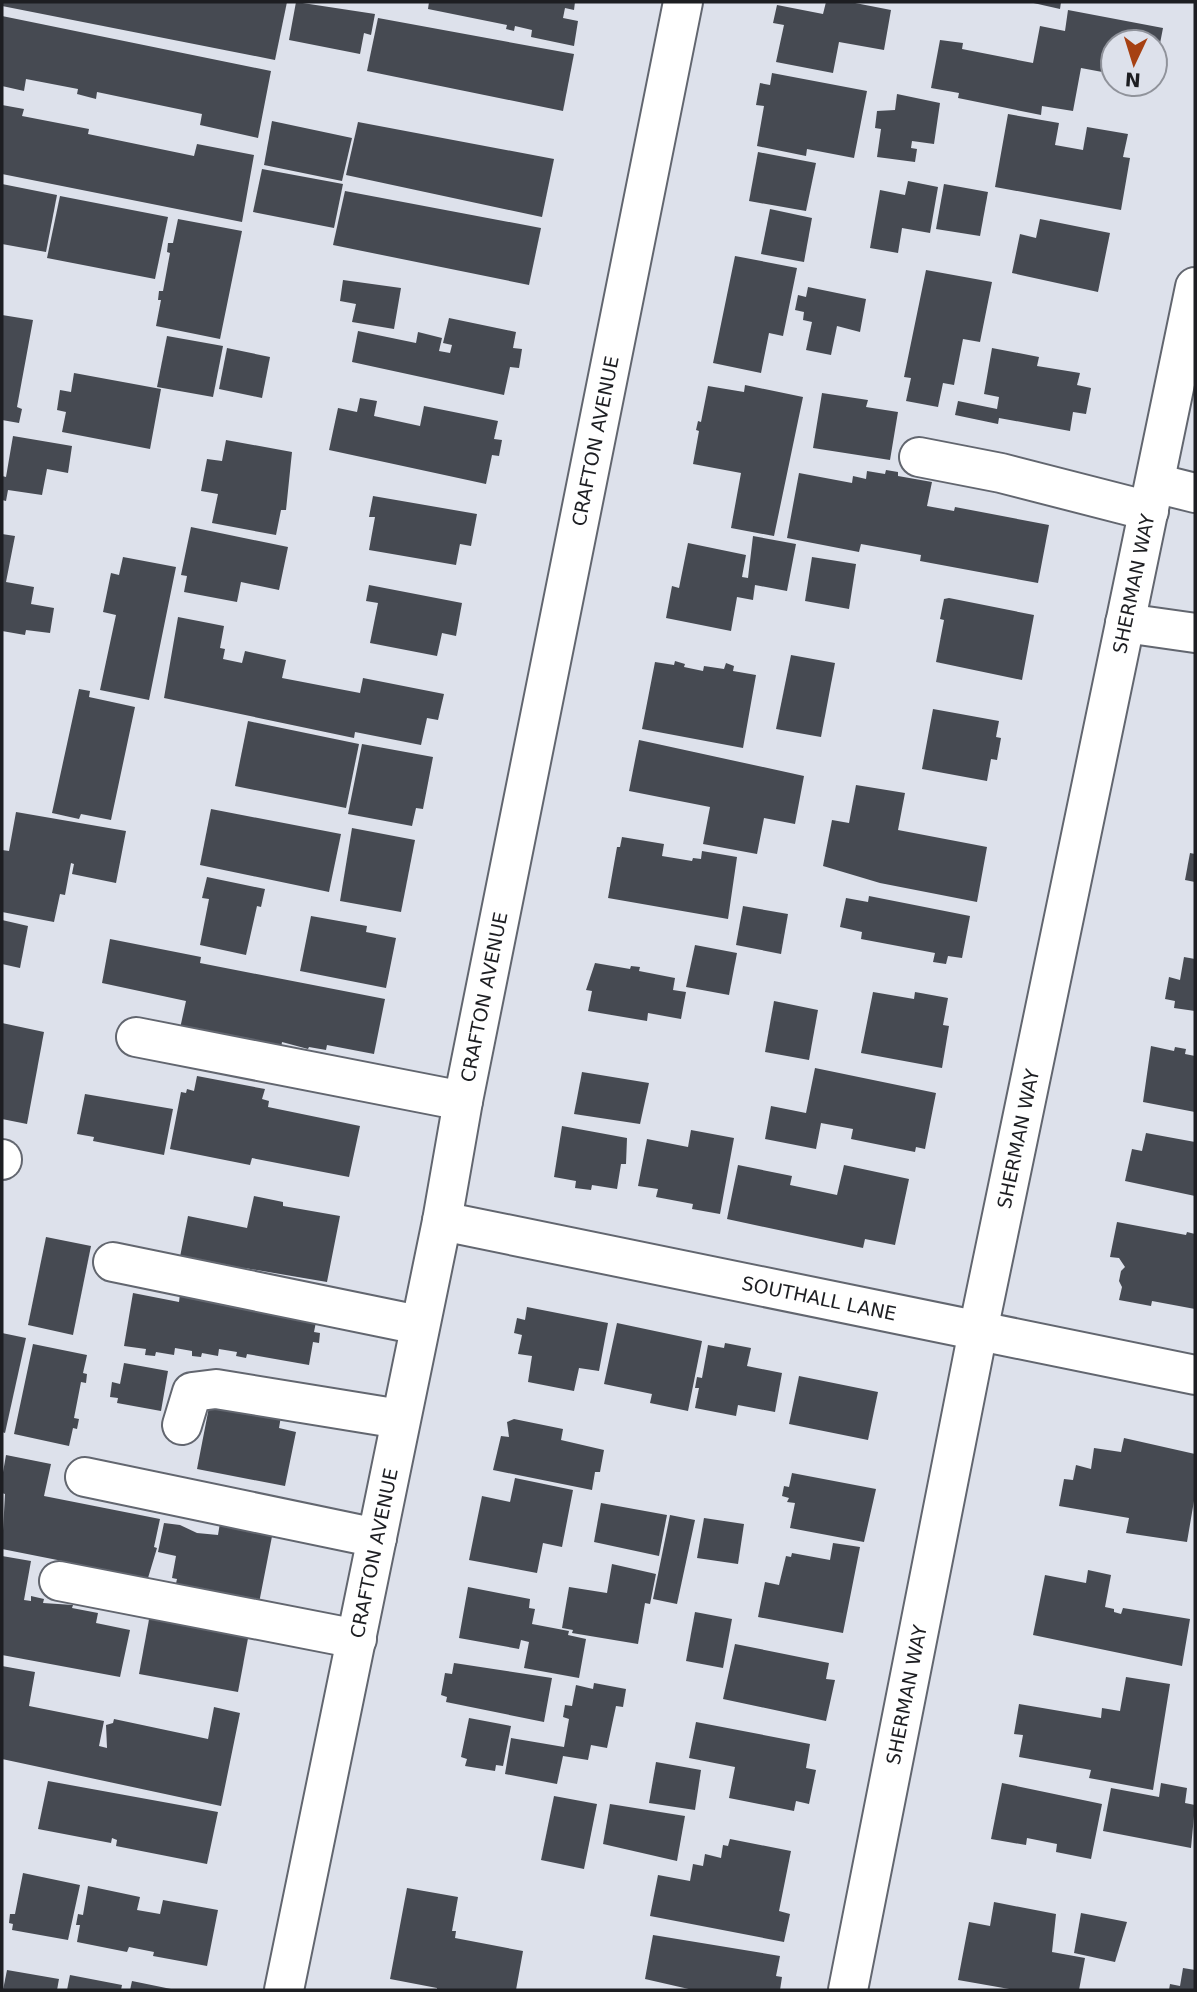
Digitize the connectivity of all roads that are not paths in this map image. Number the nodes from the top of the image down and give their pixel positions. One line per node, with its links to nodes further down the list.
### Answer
1 (683, 2): 10 (street, CRAFTON AVENUE)
2 (1195, 287): 3 (street, SHERMAN WAY)
3 (1184, 395): 6 (street, SHERMAN WAY)
4 (919, 457): 6 (street)
5 (1195, 493): 6 (street)
6 (1152, 497): 7 (street, SHERMAN WAY)
7 (1125, 623): 8 (street); 14 (street, SHERMAN WAY)
8 (1195, 633)
9 (136, 1037): 10 (street)
10 (463, 1101): 11 (street, CRAFTON AVENUE)
11 (442, 1221): 13 (street, CRAFTON AVENUE); 14 (street, SOUTHALL LANE)
12 (113, 1262): 13 (street)
13 (419, 1325): 16 (street, CRAFTON AVENUE)
14 (978, 1331): 15 (street, SOUTHALL LANE); 23 (street, SHERMAN WAY)
15 (1195, 1375)
16 (400, 1419): 17 (street); 19 (street, CRAFTON AVENUE)
17 (182, 1425)
18 (85, 1477): 19 (street)
19 (377, 1538): 21 (street, CRAFTON AVENUE)
20 (59, 1581): 21 (street)
21 (357, 1639): 22 (street, CRAFTON AVENUE)
22 (284, 1990)
23 (848, 1990)

